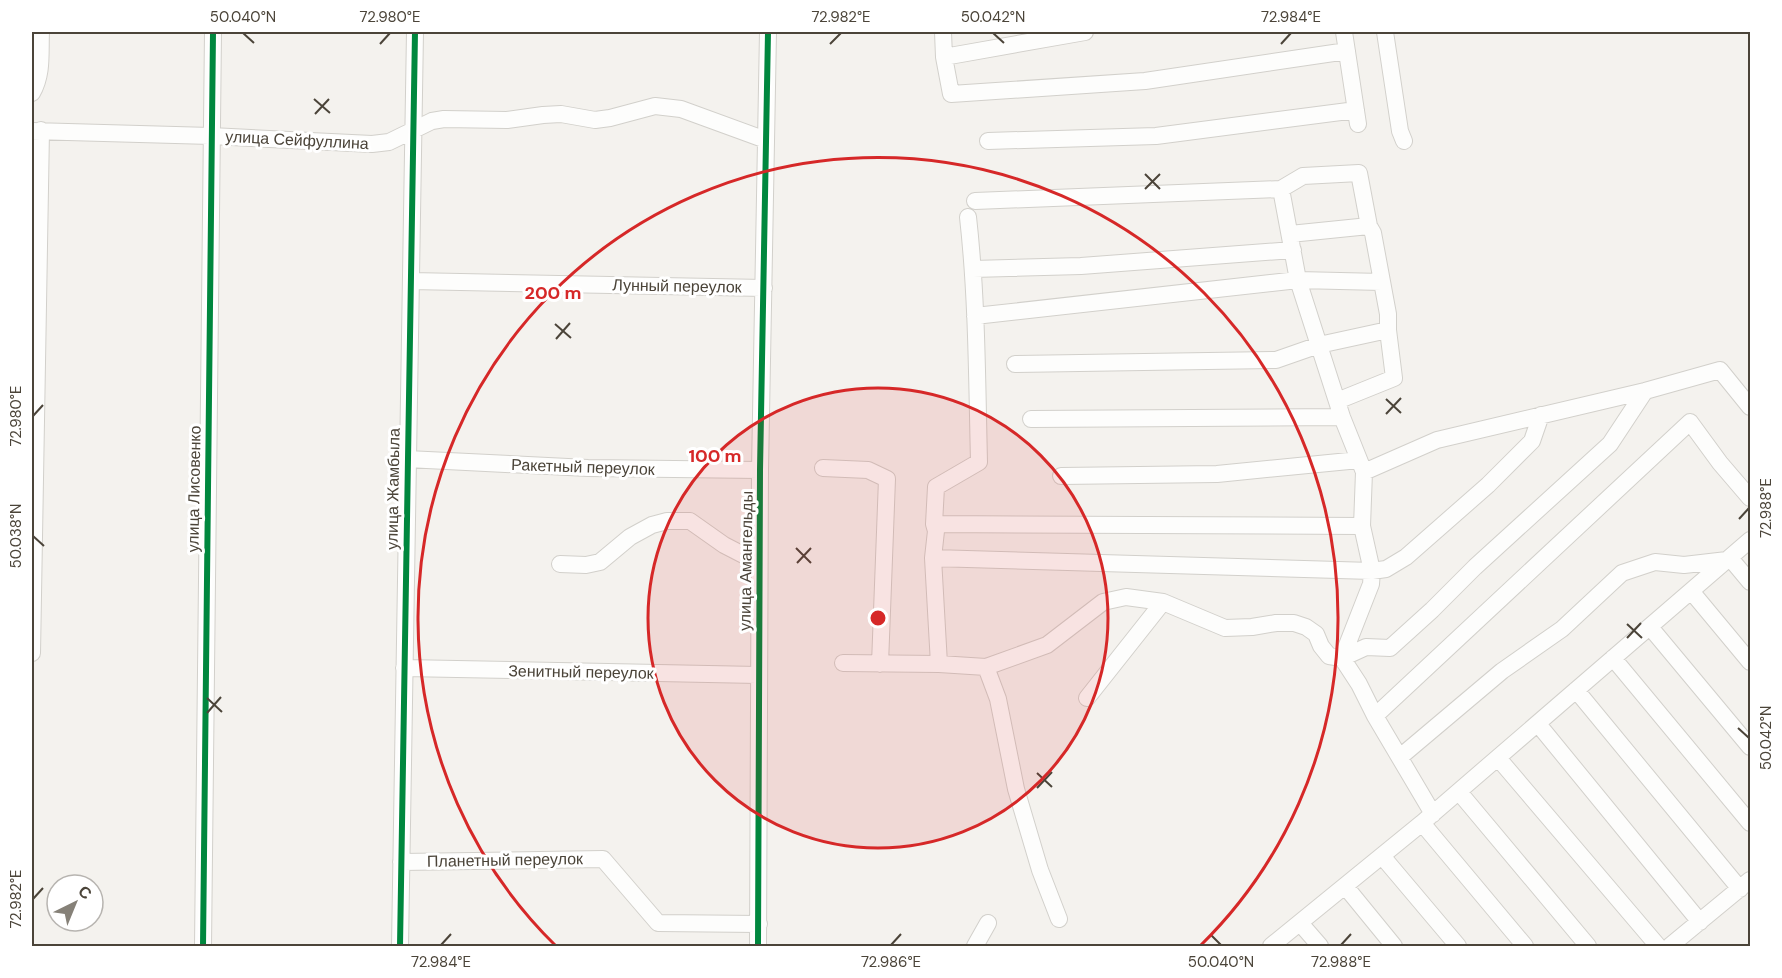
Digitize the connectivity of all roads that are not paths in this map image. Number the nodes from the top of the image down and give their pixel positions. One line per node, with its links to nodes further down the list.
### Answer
1 (41, 32): 11 (street)
2 (213, 32): 14 (street, улица Лисовенко)
3 (415, 32): 12 (street, улица Жамбыла)
4 (768, 32): 15 (street, улица Амангельды)
5 (943, 32): 10 (street)
6 (1085, 32): 10 (street)
7 (1344, 32): 9 (street)
8 (1385, 32): 17 (street)
9 (1347, 51): 10 (street); 16 (street)
10 (944, 57)
11 (32, 93)
12 (414, 128): 14 (street, улица Сейфуллина); 15 (street, улица Сейфуллина); 25 (street, улица Жамбыла)
13 (36, 130): 14 (street, улица Сейфуллина); 55 (street)
14 (211, 136): 84 (street, улица Лисовенко)
15 (766, 140): 27 (street, улица Амангельды)
16 (988, 141)
17 (1404, 141)
18 (1281, 189): 19 (street); 21 (street); 22 (street)
19 (975, 201)
20 (968, 217): 23 (street)
21 (1369, 226): 22 (street); 26 (street)
22 (1291, 242): 23 (street); 24 (street)
23 (974, 269): 28 (street)
24 (1298, 280): 26 (street); 28 (street); 30 (street)
25 (411, 281): 27 (street, Лунный переулок); 37 (street, улица Жамбыла)
26 (1382, 282): 29 (street)
27 (764, 288): 40 (street, улица Амангельды)
28 (975, 316): 43 (street)
29 (1388, 330): 30 (street); 34 (street)
30 (1319, 345): 31 (street); 34 (street)
31 (1016, 364)
32 (1645, 391): 33 (street); 35 (street); 56 (street)
33 (1750, 407)
34 (1340, 409): 36 (street); 38 (street)
35 (1541, 415): 38 (street); 50 (street)
36 (1031, 419)
37 (407, 459): 40 (street, Ракетный переулок); 63 (street, улица Жамбыла)
38 (1362, 466): 41 (street); 44 (street)
39 (823, 468): 60 (street)
40 (760, 470): 48 (street, улица Амангельды)
41 (1061, 476)
42 (1750, 498): 67 (street)
43 (934, 524): 44 (street); 46 (street)
44 (1362, 526): 50 (street)
45 (1750, 540): 47 (street)
46 (933, 558): 50 (street); 61 (street)
47 (1728, 559): 51 (street); 52 (street); 70 (street)
48 (759, 563): 49 (street); 64 (street, улица Амангельды)
49 (560, 564)
50 (1372, 571): 56 (street)
51 (1750, 582)
52 (1691, 591): 54 (street); 58 (street)
53 (1163, 602): 56 (street); 62 (street); 66 (street)
54 (1650, 627): 57 (street); 69 (street)
55 (32, 653)
56 (1342, 658): 67 (street)
57 (1613, 658): 65 (street); 74 (street)
58 (1750, 662)
59 (843, 663): 60 (street)
60 (880, 664): 61 (street)
61 (939, 664): 62 (street)
62 (986, 667): 79 (street)
63 (405, 668): 64 (street, Зенитный переулок); 76 (street, улица Жамбыла)
64 (758, 675): 83 (street, улица Амангельды)
65 (1576, 690): 68 (street); 77 (street)
66 (1088, 698)
67 (1375, 716): 70 (street)
68 (1538, 724): 71 (street); 81 (street)
69 (1750, 747)
70 (1400, 757): 73 (street)
71 (1498, 758): 72 (street); 94 (street)
72 (1459, 792): 73 (street); 93 (street)
73 (1428, 819): 75 (street); 92 (street)
74 (1750, 823)
75 (1382, 856): 78 (street); 91 (street)
76 (401, 862): 83 (street, Планетный переулок); 85 (street, улица Жамбыла)
77 (1745, 885): 81 (street)
78 (1346, 886): 80 (street); 90 (street)
79 (1059, 919)
80 (1300, 922): 88 (street); 89 (street)
81 (1700, 922): 95 (street)
82 (988, 923): 87 (street)
83 (759, 924): 86 (street, улица Амангельды)
84 (203, 946)
85 (399, 946)
86 (758, 946)
87 (975, 946)
88 (1271, 946)
89 (1320, 946)
90 (1394, 946)
91 (1458, 946)
92 (1525, 946)
93 (1588, 946)
94 (1658, 946)
95 (1670, 946)

